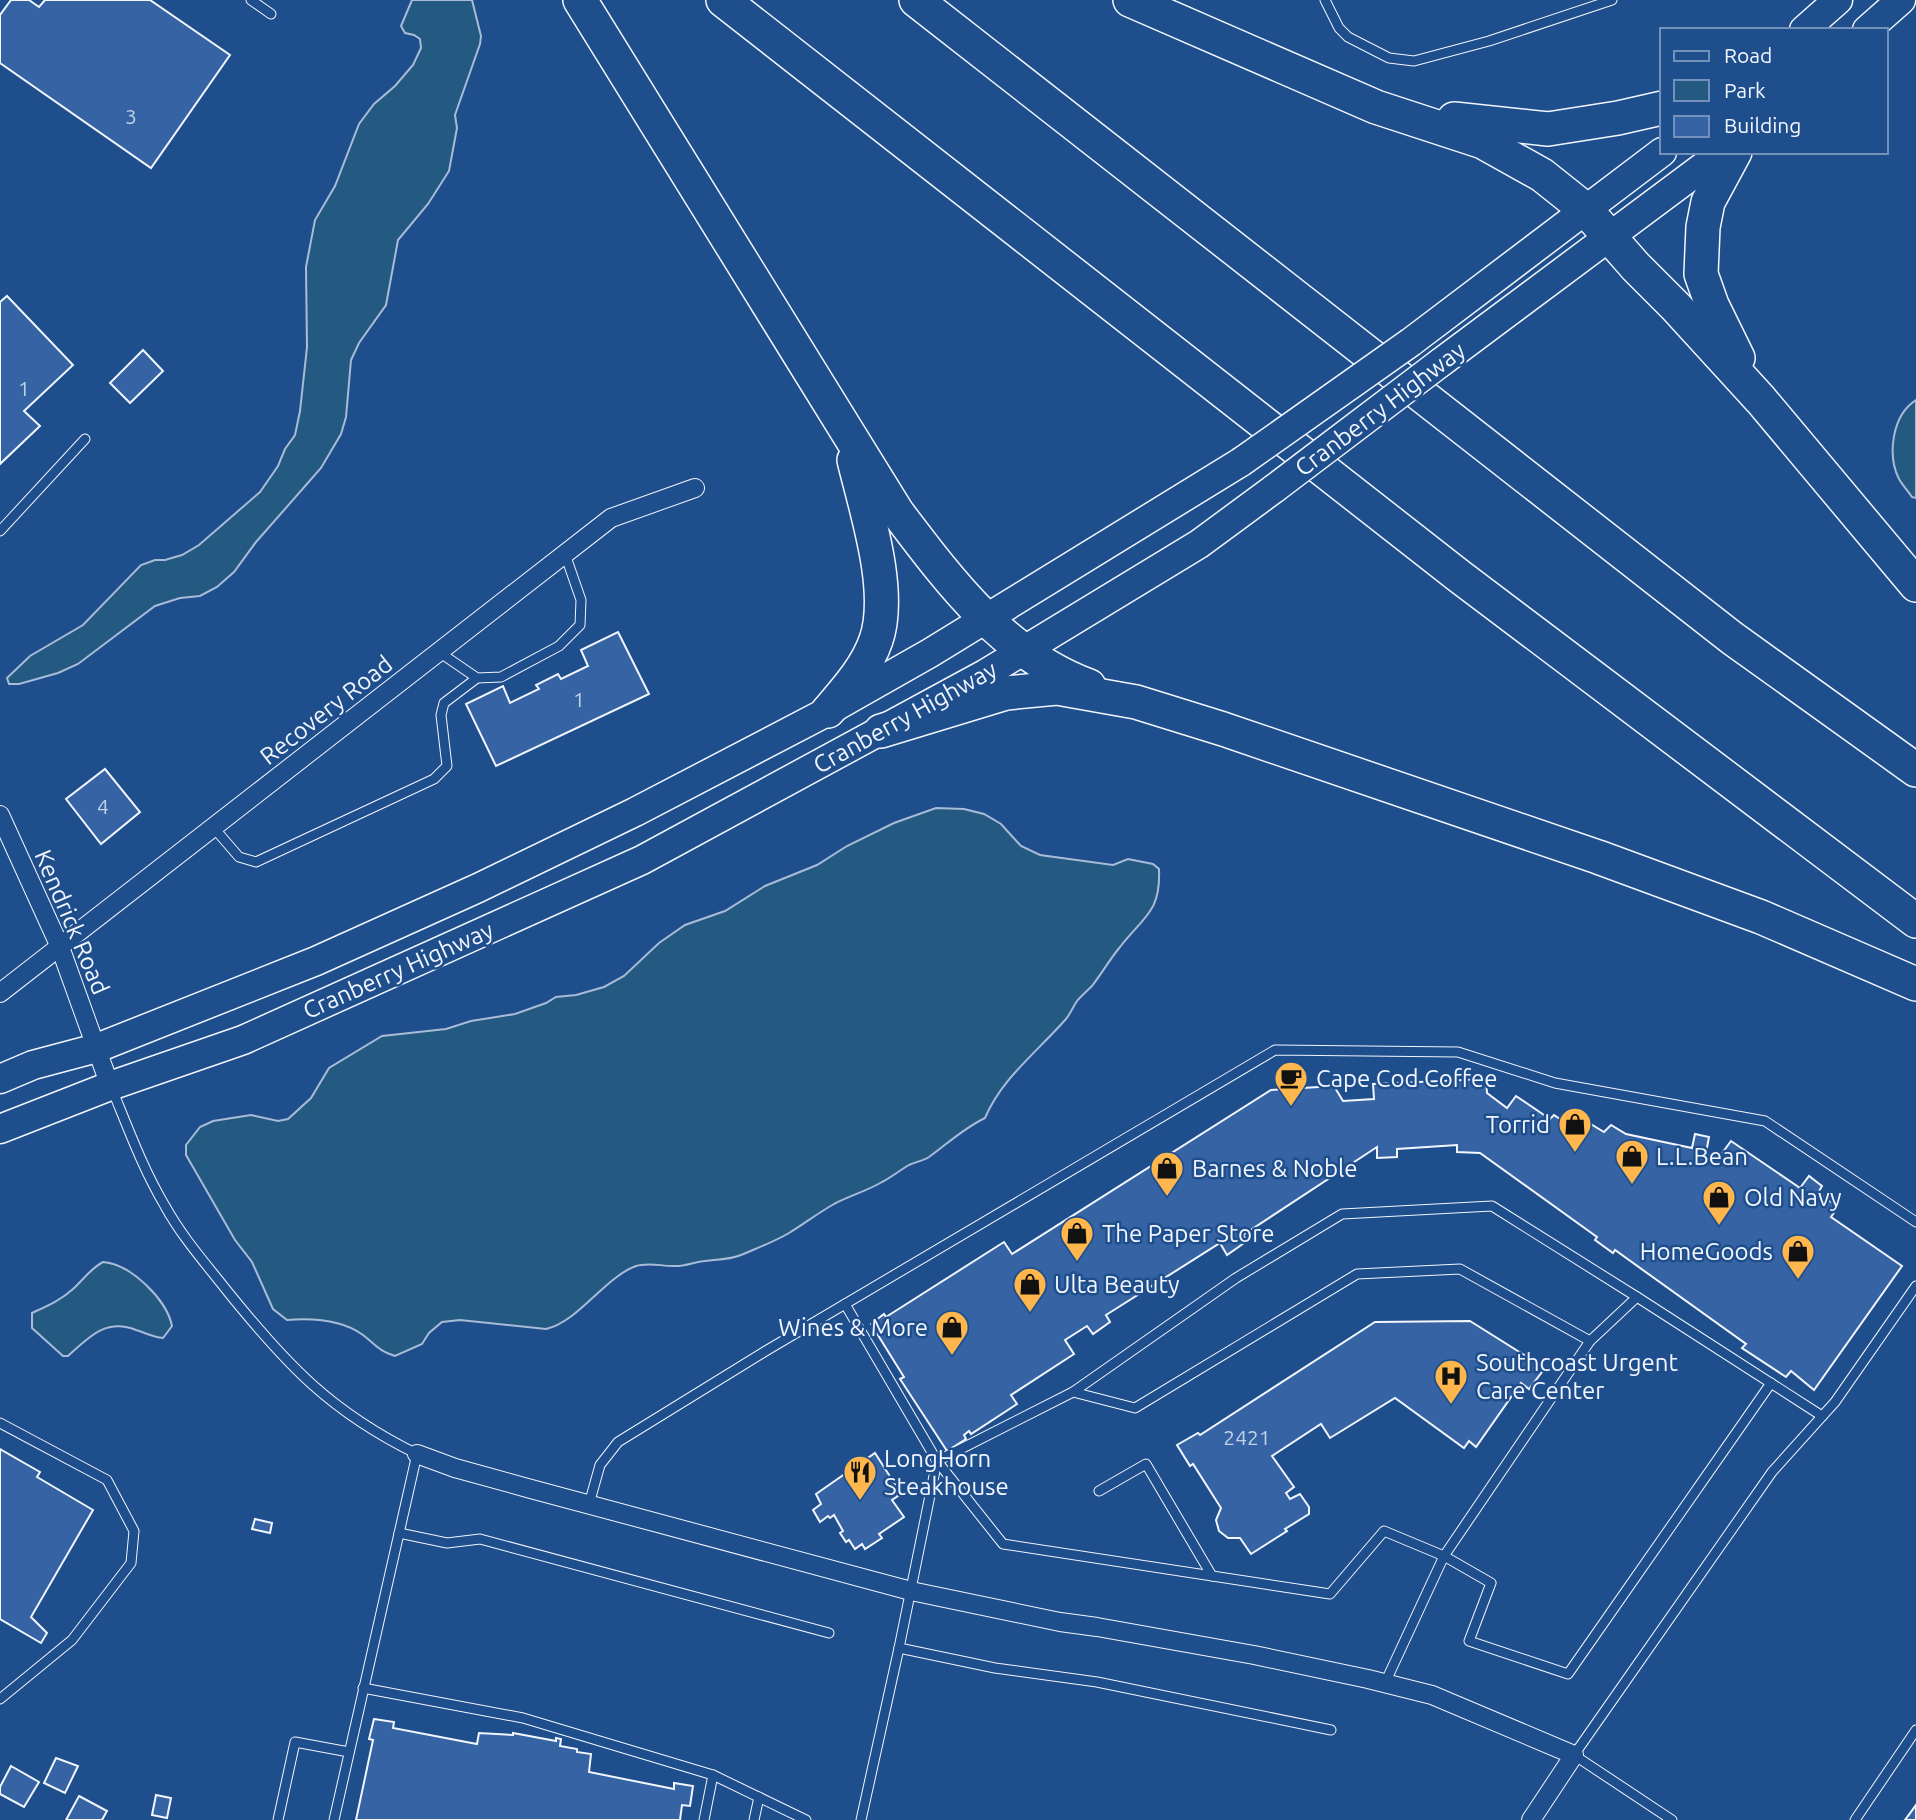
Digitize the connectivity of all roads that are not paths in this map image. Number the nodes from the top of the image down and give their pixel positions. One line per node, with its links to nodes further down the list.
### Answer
1 (251, 0): 10 (lane)
2 (580, 0): 21 (highway)
3 (723, 0): 37 (highway)
4 (916, 0): 34 (highway)
5 (1130, 0): 13 (highway)
6 (1325, 0): 7 (lane)
7 (1612, 0)
8 (1838, 0): 11 (main road)
9 (1900, 0): 12 (main road)
10 (271, 15)
11 (1806, 28)
12 (1869, 28)
13 (1376, 107): 14 (highway); 18 (highway)
14 (1660, 108)
15 (1660, 154): 18 (main road, Cranberry Highway)
16 (1720, 154): 19 (main road, Cranberry Highway)
17 (1734, 154): 20 (highway)
18 (1586, 210): 19 (highway); 27 (main road, Cranberry Highway, bridge)
19 (1609, 237): 20 (highway); 28 (main road, Cranberry Highway, bridge)
20 (1761, 400): 26 (highway)
21 (848, 434): 27 (highway); 32 (highway)
22 (85, 439): 24 (lane)
23 (695, 488): 25 (street, Recovery Road)
24 (0, 531)
25 (565, 554): 29 (street, Recovery Road); 30 (lane)
26 (1916, 585)
27 (985, 619): 28 (highway); 32 (main road, Cranberry Highway)
28 (1023, 651): 31 (highway); 33 (main road, Cranberry Highway)
29 (439, 652): 30 (lane); 36 (street, Recovery Road)
30 (477, 678): 36 (lane)
31 (1136, 702): 33 (highway); 39 (highway)
32 (828, 711): 41 (main road, Cranberry Highway)
33 (881, 731): 43 (main road, Cranberry Highway)
34 (1916, 770)
35 (0, 815): 38 (street, Kendrick Road)
36 (215, 828): 38 (street, Recovery Road)
37 (1916, 921)
38 (60, 947): 40 (street, Recovery Road); 41 (street, Kendrick Road)
39 (1916, 984)
40 (0, 993)
41 (97, 1048): 42 (main road, Cranberry Highway); 43 (street, Kendrick Road)
42 (0, 1079)
43 (110, 1086): 44 (main road, Cranberry Highway); 54 (lane)
44 (0, 1129)
45 (1916, 1222): 48 (lane)
46 (1916, 1286): 52 (lane)
47 (1637, 1297): 49 (lane); 50 (lane); 51 (lane)
48 (845, 1304): 55 (lane); 57 (lane)
49 (1590, 1341): 51 (lane); 59 (lane)
50 (1771, 1383): 52 (lane); 59 (lane)
51 (1073, 1392): 55 (lane)
52 (1822, 1416): 70 (lane)
53 (0, 1423): 66 (lane)
54 (417, 1454): 57 (street); 58 (lane)
55 (937, 1461): 60 (lane); 61 (lane)
56 (1099, 1491): 60 (lane)
57 (589, 1504): 61 (street)
58 (399, 1533): 62 (lane); 65 (lane)
59 (1444, 1556): 60 (lane); 64 (lane)
60 (1212, 1576)
61 (911, 1591): 63 (lane); 64 (street)
62 (830, 1633)
63 (899, 1648): 67 (lane); 78 (lane)
64 (1385, 1683): 70 (street)
65 (363, 1688): 69 (lane); 71 (lane)
66 (0, 1699)
67 (1331, 1730)
68 (1916, 1730): 81 (lane)
69 (349, 1752): 73 (lane); 74 (lane)
70 (1574, 1755): 79 (street); 80 (lane)
71 (713, 1775): 72 (lane); 75 (lane)
72 (759, 1797): 76 (lane); 77 (lane)
73 (278, 1820)
74 (334, 1820)
75 (704, 1820)
76 (754, 1820)
77 (806, 1820)
78 (861, 1820)
79 (1531, 1820)
80 (1672, 1820)
81 (1856, 1820)

